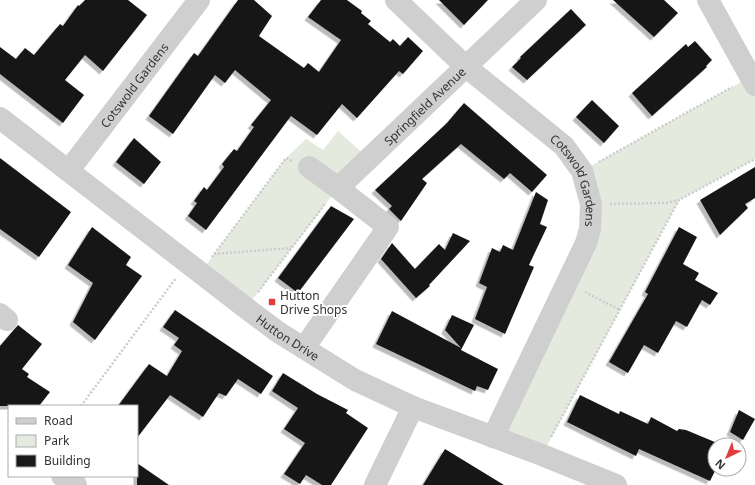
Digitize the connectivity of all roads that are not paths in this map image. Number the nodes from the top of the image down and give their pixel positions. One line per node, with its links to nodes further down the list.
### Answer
1 (396, 0): 5 (street, Cotswold Gardens)
2 (536, 0): 5 (street, Springfield Avenue)
3 (708, 0): 6 (street)
4 (189, 3): 9 (street, Cotswold Gardens)
5 (465, 66): 10 (street, Springfield Avenue); 13 (street, Cotswold Gardens)
6 (752, 81)
7 (0, 118): 9 (street, Hutton Drive)
8 (309, 167): 10 (street)
9 (69, 170): 11 (street, Hutton Drive)
10 (338, 188): 11 (street)
11 (304, 348): 12 (street, Hutton Drive)
12 (414, 407): 13 (street, Hutton Drive); 16 (street)
13 (494, 437): 17 (street, Hutton Drive)
14 (64, 477): 15 (street)
15 (76, 485)
16 (375, 485)
17 (616, 485)

